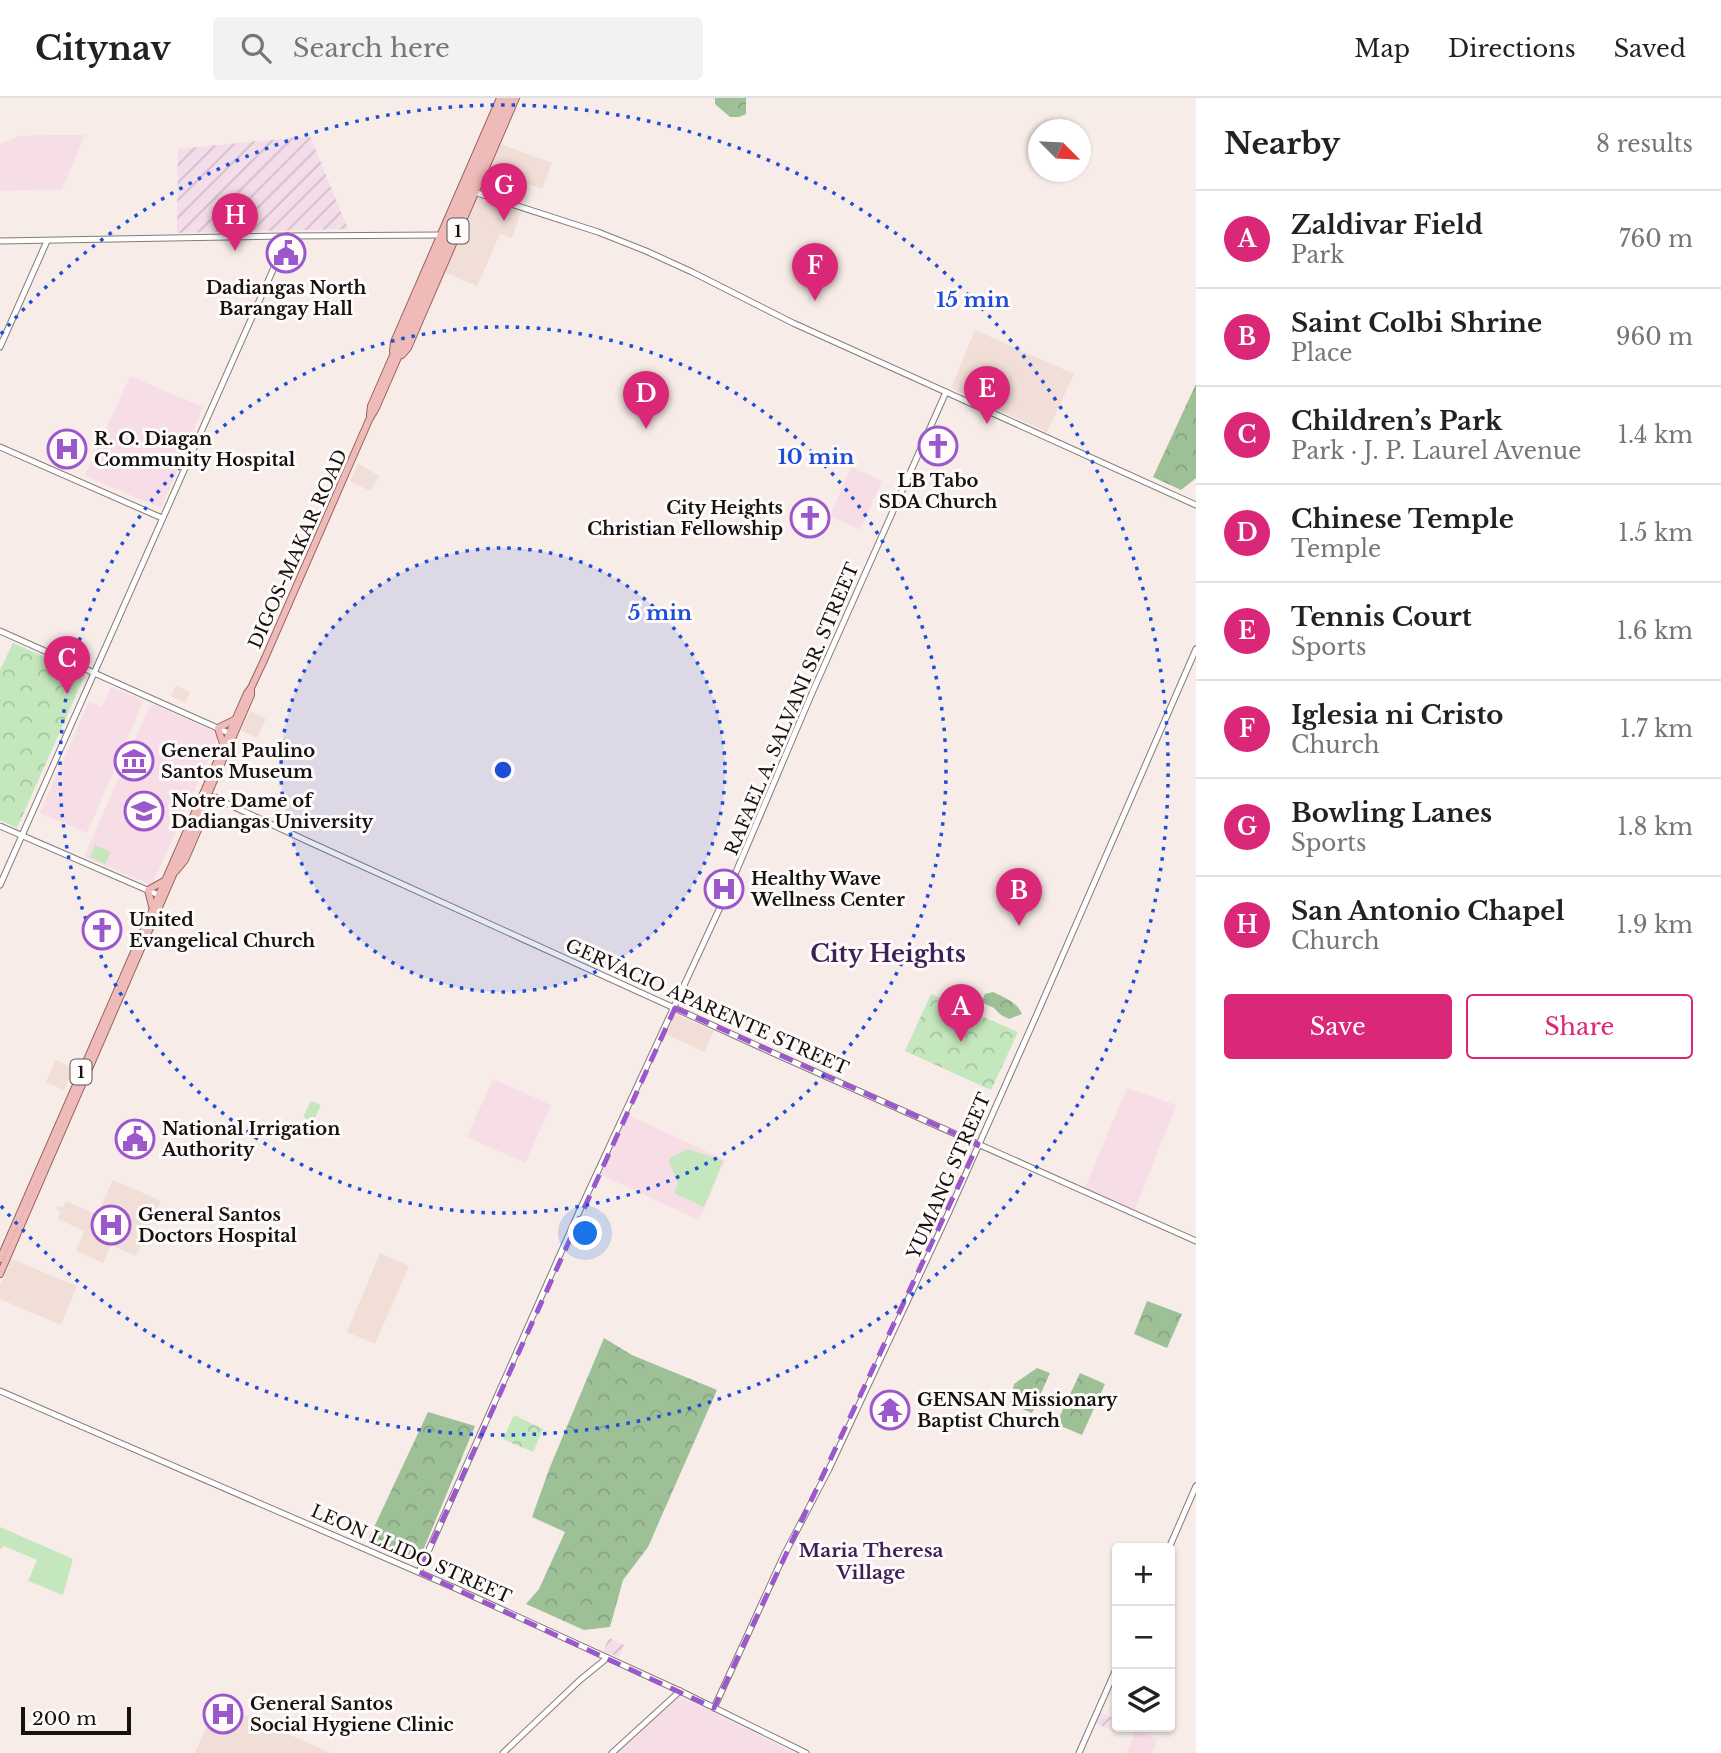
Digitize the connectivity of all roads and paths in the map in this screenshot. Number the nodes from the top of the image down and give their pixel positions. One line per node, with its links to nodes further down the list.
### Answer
1 (502, 98): 3 (main road, DIGOS-MAKAR ROAD / 1); 11 (main road, DIGOS-MAKAR ROAD / 1)
2 (513, 98): 4 (main road, DIGOS-MAKAR ROAD / 1); 11 (main road, DIGOS-MAKAR ROAD / 1)
3 (461, 188): 4 (main road); 5 (main road, DIGOS-MAKAR ROAD / 1)
4 (475, 193): 7 (main road, DIGOS-MAKAR ROAD / 1); 12 (main road)
5 (440, 235): 6 (main road); 7 (main road); 11 (main road, DIGOS-MAKAR ROAD / 1)
6 (288, 236): 9 (main road); 15 (main road)
7 (456, 236): 11 (main road, DIGOS-MAKAR ROAD / 1)
8 (0, 241): 9 (main road)
9 (47, 241): 10 (main road)
10 (0, 347)
11 (394, 361): 19 (main road, DIGOS-MAKAR ROAD / 1)
12 (946, 391): 14 (main road); 33 (main road, RAFAEL A. SALVANI SR. STREET)
13 (0, 447): 15 (main road)
14 (1196, 505)
15 (162, 518): 18 (main road)
16 (0, 631): 18 (main road)
17 (1196, 649): 34 (main road, YUMANG STREET)
18 (94, 672): 21 (main road); 27 (main road)
19 (251, 688): 20 (main road, DIGOS-MAKAR ROAD / 1); 22 (main road, DIGOS-MAKAR ROAD / 1)
20 (236, 719): 21 (main road); 22 (main road, DIGOS-MAKAR ROAD / 1)
21 (218, 728): 22 (main road); 23 (main road)
22 (231, 734): 23 (main road, DIGOS-MAKAR ROAD / 1); 24 (main road, DIGOS-MAKAR ROAD / 1)
23 (223, 747): 28 (main road, DIGOS-MAKAR ROAD / 1)
24 (208, 794): 25 (main road, GERVACIO APARENTE STREET); 28 (main road, DIGOS-MAKAR ROAD / 1)
25 (216, 798): 28 (main road); 33 (main road, GERVACIO APARENTE STREET)
26 (0, 826): 27 (main road)
27 (22, 835): 29 (main road); 30 (main road)
28 (168, 879): 30 (main road); 31 (main road, DIGOS-MAKAR ROAD / 1)
29 (0, 885)
30 (148, 890): 31 (main road); 32 (main road)
31 (161, 896): 32 (main road, DIGOS-MAKAR ROAD / 1); 38 (main road, DIGOS-MAKAR ROAD / 1)
32 (152, 909): 35 (main road, DIGOS-MAKAR ROAD / 1)
33 (675, 1008): 34 (main road, GERVACIO APARENTE STREET); 43 (main road, RAFAEL A. SALVANI SR. STREET)
34 (978, 1144): 37 (main road, GERVACIO APARENTE STREET); 47 (main road, YUMANG STREET)
35 (10, 1237): 36 (main road); 38 (main road, DIGOS-MAKAR ROAD / 1)
36 (0, 1239)
37 (1196, 1241)
38 (3, 1253): 39 (main road, DIGOS-MAKAR ROAD / 1)
39 (0, 1274)
40 (0, 1391): 43 (main road, LEON LLIDO STREET)
41 (1196, 1486): 42 (main road)
42 (1171, 1543)
43 (419, 1572): 44 (main road, LEON LLIDO STREET)
44 (607, 1658): 46 (main road, LEON LLIDO STREET); 48 (main road)
45 (1117, 1669): 51 (main road)
46 (680, 1691): 47 (main road, LEON LLIDO STREET); 49 (main road)
47 (713, 1708): 50 (main road, LEON LLIDO STREET)
48 (503, 1753)
49 (612, 1753)
50 (806, 1753)
51 (1079, 1753)

